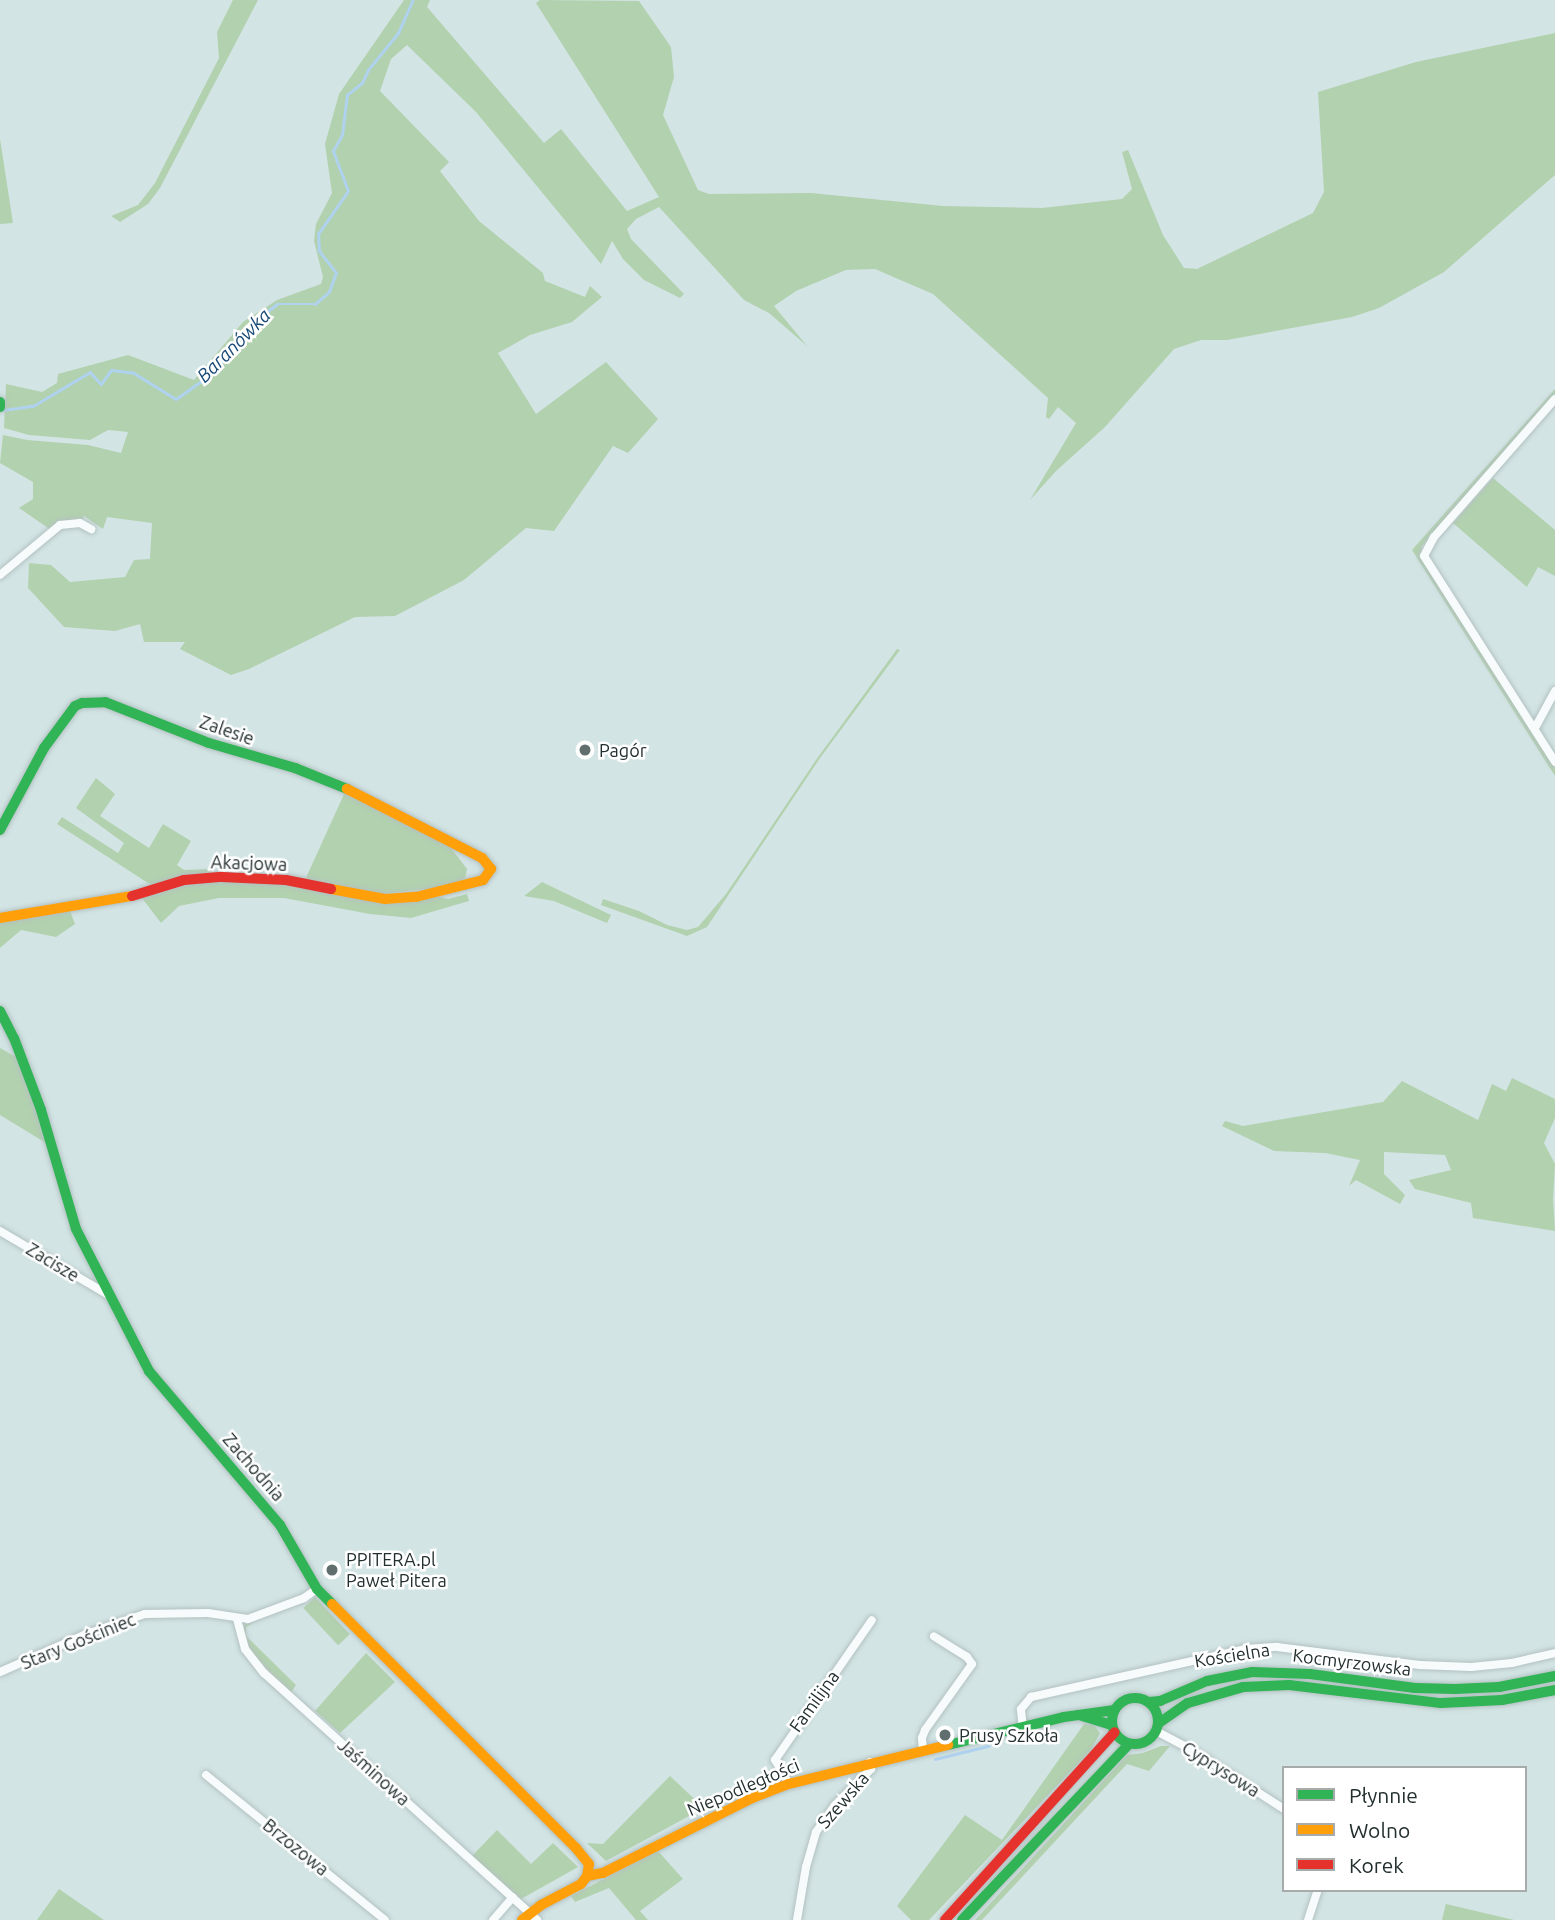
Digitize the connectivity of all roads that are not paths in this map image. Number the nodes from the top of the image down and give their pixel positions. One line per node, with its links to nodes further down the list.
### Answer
1 (1555, 399): 5 (street)
2 (91, 529): 3 (street)
3 (0, 575)
4 (1555, 691): 5 (street)
5 (1535, 729): 6 (street)
6 (1555, 762)
7 (0, 830): 8 (street, Zalesie)
8 (491, 869): 9 (street, Akacjowa)
9 (0, 918)
10 (0, 1011): 12 (street, Zachodnia)
11 (0, 1231): 12 (street, Zacisze)
12 (107, 1294): 13 (street, Zachodnia)
13 (317, 1589): 14 (street, Stary Gościniec); 33 (street, Zachodnia)
14 (237, 1619): 18 (street, Stary Gościniec); 35 (street, Jaśminowa)
15 (872, 1620): 31 (street, Familijna)
16 (934, 1636): 28 (street)
17 (1555, 1653): 25 (street, Kościelna)
18 (0, 1672)
19 (1555, 1676): 21 (street, Kocmyrzowska)
20 (1555, 1690): 24 (street, Kocmyrzowska)
21 (1149, 1702): 22 (street); 24 (street)
22 (1115, 1710): 23 (street, Niepodległości); 26 (street)
23 (1079, 1715): 25 (street, Niepodległości); 26 (street)
24 (1158, 1727): 27 (street); 32 (street, Cyprysowa)
25 (1023, 1729): 28 (street, Niepodległości)
26 (1113, 1729): 27 (street); 40 (street)
27 (1129, 1744): 41 (street)
28 (923, 1750): 29 (street, Niepodległości)
29 (870, 1762): 31 (street, Niepodległości); 39 (street, Szewska)
30 (206, 1775): 37 (street, Brzozowa)
31 (789, 1784): 33 (street, Niepodległości)
32 (1282, 1808)
33 (587, 1876): 36 (street, Niepodległości)
34 (1317, 1892): 42 (street)
35 (513, 1897): 36 (street, Jaśminowa); 38 (street)
36 (530, 1918)
37 (385, 1920)
38 (493, 1920)
39 (797, 1920)
40 (945, 1920)
41 (962, 1920)
42 (1308, 1920)

